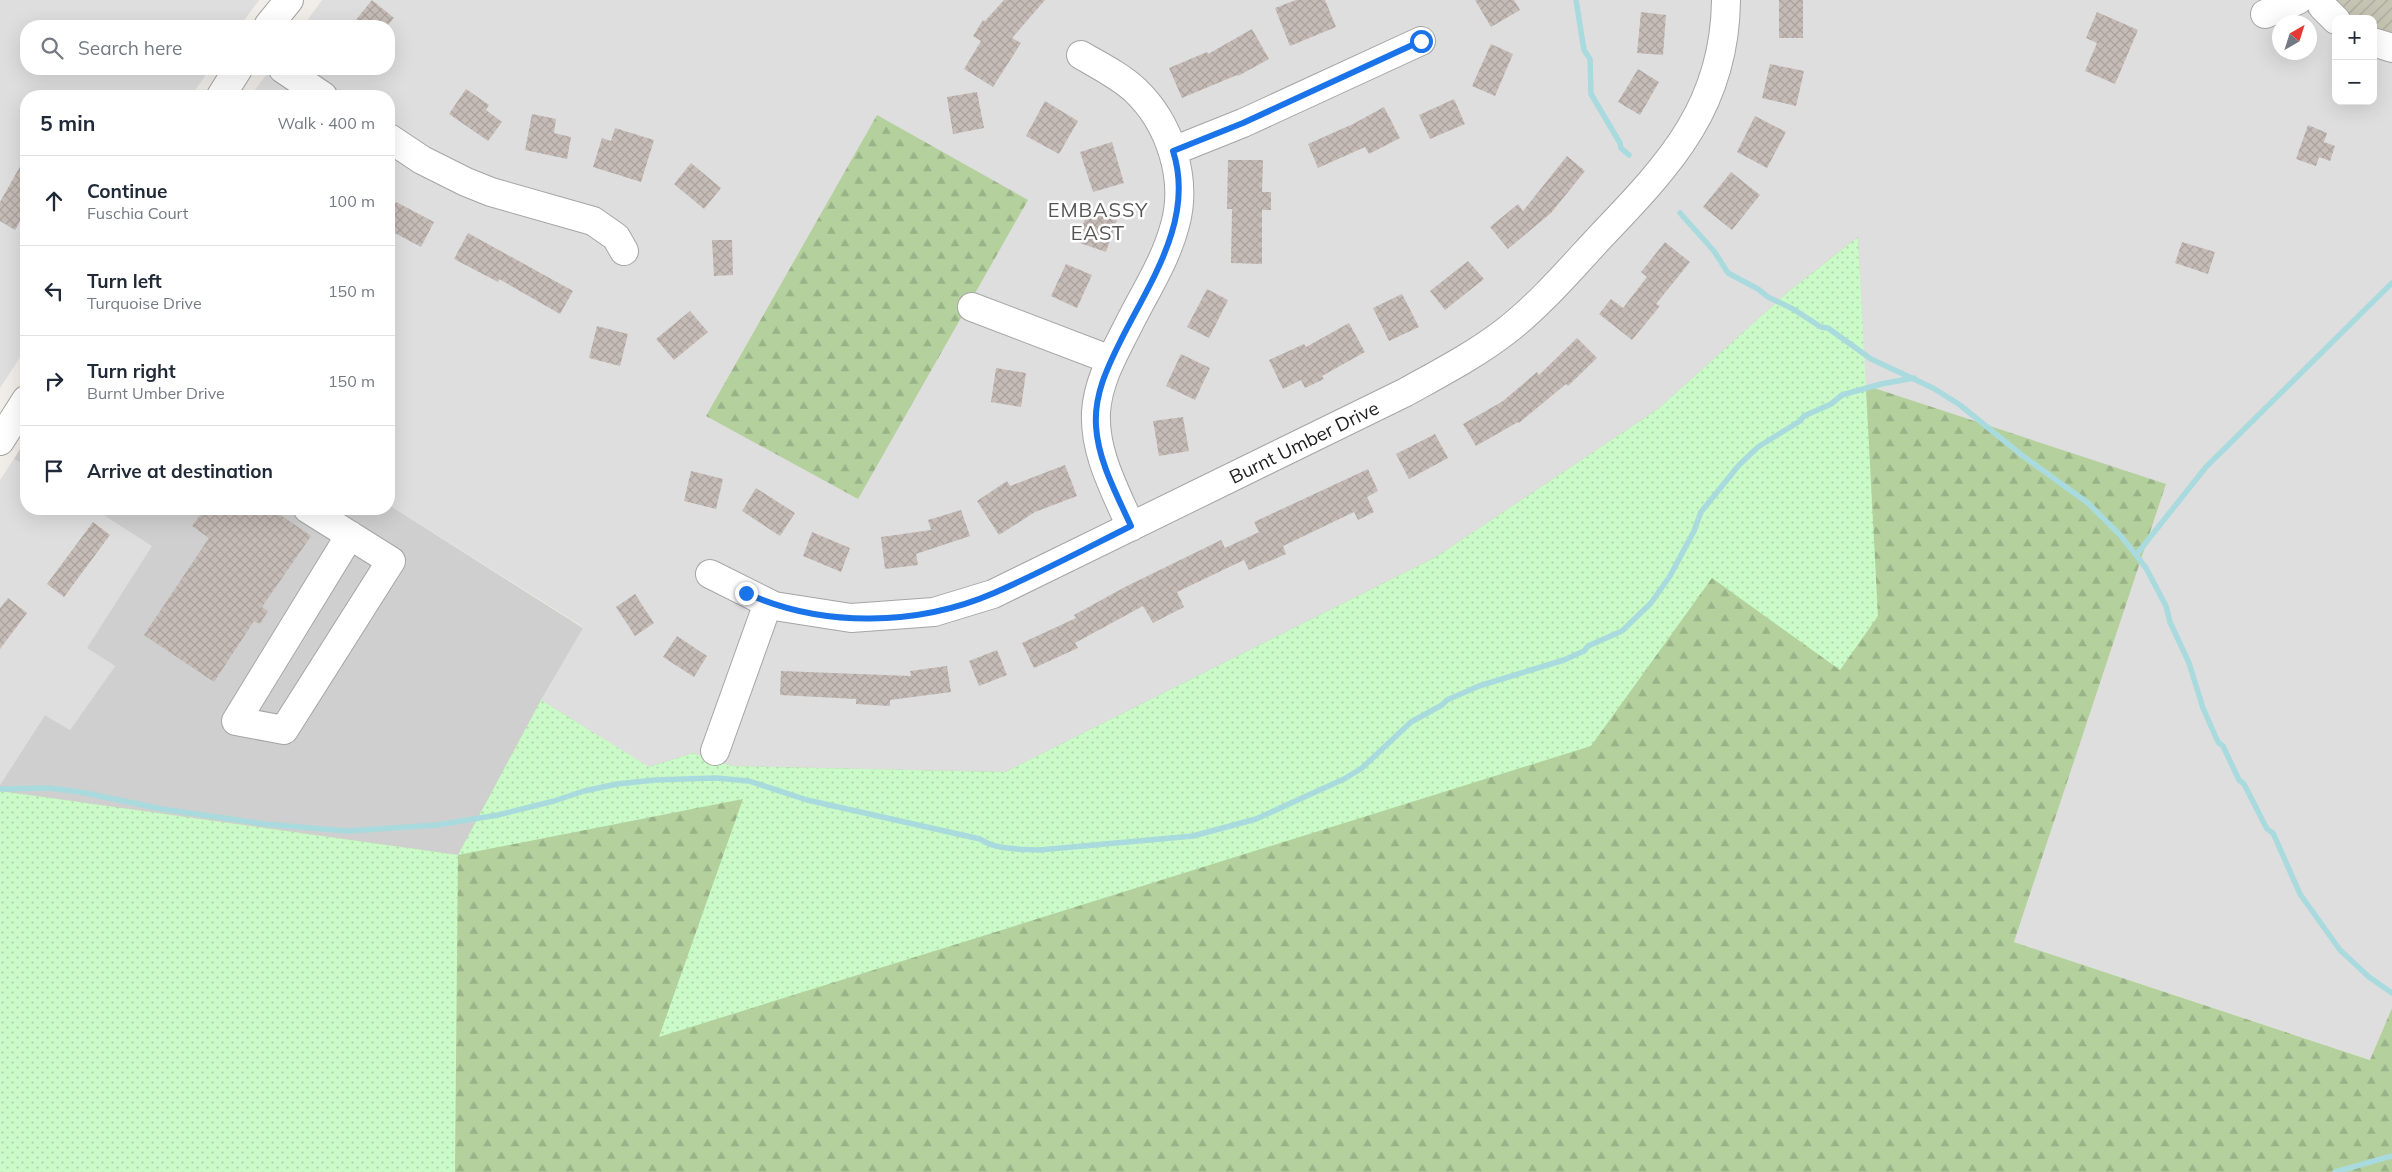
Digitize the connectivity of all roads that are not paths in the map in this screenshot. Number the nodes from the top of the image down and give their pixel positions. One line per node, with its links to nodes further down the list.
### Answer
1 (289, 0): 7 (street)
2 (1726, 0): 24 (street, Burnt Umber Drive)
3 (2298, 0): 5 (street)
4 (2321, 0): 6 (street)
5 (2265, 14)
6 (2332, 16)
7 (273, 20)
8 (1421, 41): 17 (street)
9 (2377, 43): 10 (street)
10 (2392, 48)
11 (1082, 55): 17 (street)
12 (234, 75): 14 (street)
13 (292, 75): 15 (street)
14 (225, 90)
15 (314, 90)
16 (395, 142): 18 (street)
17 (1173, 151): 20 (street)
18 (624, 251)
19 (972, 307): 20 (street)
20 (1110, 360): 24 (street)
21 (20, 409): 22 (street)
22 (0, 441)
23 (317, 515): 25 (street)
24 (1131, 526): 27 (street, Burnt Umber Drive)
25 (350, 536): 25 (street)
26 (710, 574): 27 (street, Burnt Umber Drive)
27 (768, 603): 28 (street)
28 (715, 751)

